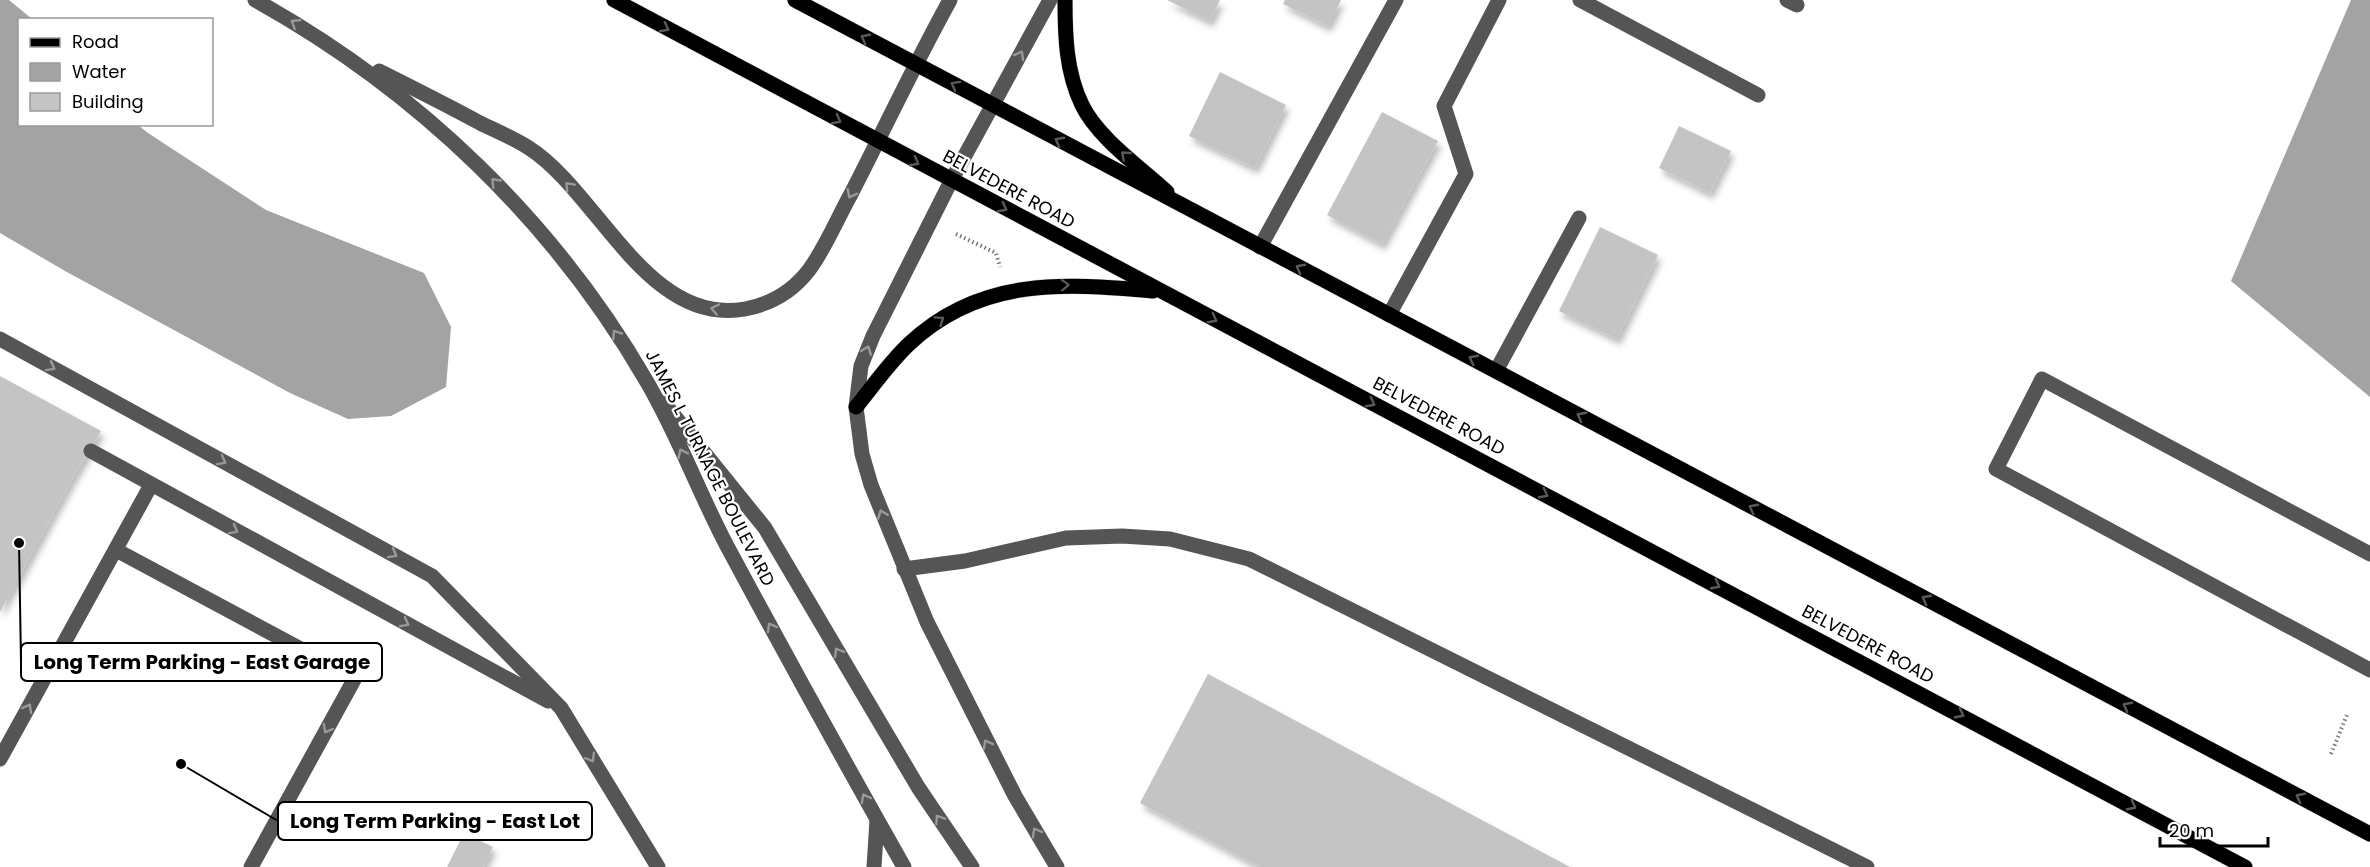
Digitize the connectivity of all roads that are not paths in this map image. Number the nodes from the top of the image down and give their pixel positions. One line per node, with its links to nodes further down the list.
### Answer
1 (255, 0): 10 (street, JAMES L TURNAGE BOULEVARD, one-way to 1)
2 (614, 0): 14 (main road, BELVEDERE ROAD, one-way to 14)
3 (795, 0): 11 (main road, one-way to 3)
4 (950, 0): 11 (street)
5 (1050, 0): 13 (street, one-way to 5)
6 (1065, 0): 16 (main road, one-way to 6)
7 (1396, 0): 18 (street)
8 (1499, 0): 20 (street)
9 (1580, 0): 12 (street)
10 (334, 47): 14 (street, one-way to 10); 23 (street, JAMES L TURNAGE BOULEVARD, one-way to 10)
11 (917, 65): 13 (main road, one-way to 11); 14 (street)
12 (1758, 95)
13 (993, 106): 15 (street); 16 (main road, one-way to 13)
14 (878, 142): 15 (main road, BELVEDERE ROAD, one-way to 15)
15 (951, 181): 19 (main road, BELVEDERE ROAD, one-way to 19); 24 (street, one-way to 15)
16 (1185, 208): 18 (main road)
17 (1580, 218): 22 (street)
18 (1260, 247): 20 (main road, one-way to 18)
19 (1162, 292): 24 (main road, one-way to 19); 42 (main road, BELVEDERE ROAD, one-way to 42)
20 (1389, 315): 22 (main road, one-way to 20)
21 (0, 339): 31 (street, one-way to 31)
22 (1496, 371): 34 (main road, one-way to 22)
23 (648, 383): 33 (street, JAMES L TURNAGE BOULEVARD, one-way to 23); 39 (street, one-way to 23)
24 (856, 407): 29 (street, one-way to 24)
25 (90, 451): 26 (street)
26 (151, 485): 27 (street); 31 (street, one-way to 31)
27 (116, 550): 32 (street, one-way to 27); 35 (street, one-way to 35)
28 (2370, 554): 30 (street)
29 (904, 569): 40 (street, one-way to 29); 41 (street)
30 (2370, 670)
31 (561, 708): 36 (street, one-way to 36)
32 (0, 759)
33 (877, 820): 37 (street); 38 (street, JAMES L TURNAGE BOULEVARD)
34 (2370, 834)
35 (251, 867)
36 (658, 867)
37 (874, 867)
38 (904, 867)
39 (972, 867)
40 (1057, 867)
41 (1867, 867)
42 (2245, 867)

